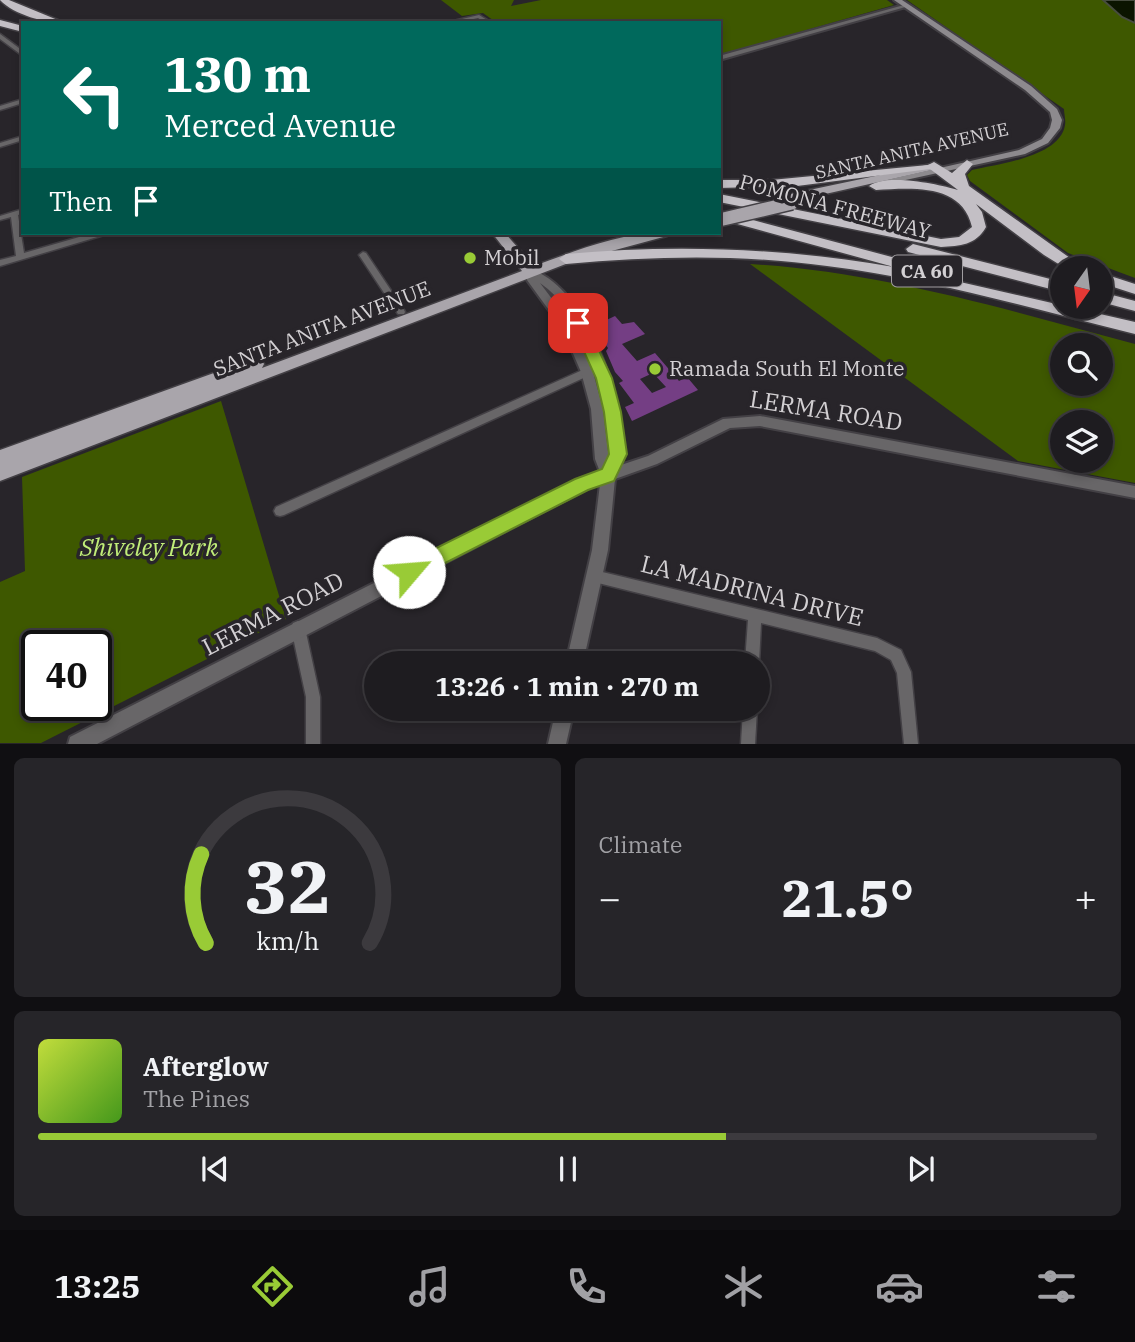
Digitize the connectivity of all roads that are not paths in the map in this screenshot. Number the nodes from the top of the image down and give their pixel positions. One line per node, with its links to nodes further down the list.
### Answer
1 (4, 0): 8 (highway)
2 (897, 0): 3 (main road)
3 (906, 6): 4 (street); 6 (main road)
4 (887, 11): 6 (street); 15 (street)
5 (0, 13): 7 (highway)
6 (916, 13): 17 (main road)
7 (32, 21)
8 (55, 21)
9 (456, 21): 10 (street)
10 (487, 21)
11 (0, 25): 12 (highway)
12 (21, 30)
13 (0, 36): 14 (street)
14 (21, 52)
15 (721, 57)
16 (21, 102): 18 (street)
17 (1046, 107): 21 (main road, SANTA ANITA AVENUE); 22 (main road, SANTA ANITA AVENUE)
18 (0, 108)
19 (21, 139): 20 (street)
20 (0, 145)
21 (967, 164): 22 (main road, SANTA ANITA AVENUE); 25 (highway)
22 (933, 168): 23 (highway); 24 (main road, SANTA ANITA AVENUE); 25 (highway); 27 (main road, SANTA ANITA AVENUE)
23 (721, 184)
24 (876, 186): 27 (main road, SANTA ANITA AVENUE); 28 (highway)
25 (964, 188): 38 (highway)
26 (721, 199): 28 (highway, POMONA FREEWAY / CA 60)
27 (787, 202): 30 (main road, SANTA ANITA AVENUE, bridge)
28 (740, 204): 44 (highway, POMONA FREEWAY / CA 60)
29 (18, 213): 31 (street); 39 (street)
30 (721, 217)
31 (0, 218)
32 (721, 218): 50 (highway, POMONA FREEWAY / CA 60)
33 (94, 235): 39 (street)
34 (500, 235): 42 (main road)
35 (629, 235): 42 (main road, SANTA ANITA AVENUE)
36 (654, 235): 40 (main road, SANTA ANITA AVENUE)
37 (363, 255): 49 (street)
38 (1056, 256)
39 (20, 257): 41 (street)
40 (566, 259): 42 (main road, SANTA ANITA AVENUE); 50 (highway)
41 (0, 263)
42 (528, 269): 46 (street); 49 (main road, SANTA ANITA AVENUE); 51 (main road, SANTA ANITA AVENUE)
43 (1113, 282): 45 (highway)
44 (1050, 284)
45 (1135, 289)
46 (548, 293): 52 (street); 55 (street)
47 (1113, 300): 48 (highway)
48 (1135, 306)
49 (401, 312): 51 (main road, SANTA ANITA AVENUE)
50 (1135, 327)
51 (269, 365): 53 (main road, SANTA ANITA AVENUE); 54 (main road, SANTA ANITA AVENUE)
52 (587, 372): 55 (street); 57 (street)
53 (0, 458)
54 (0, 473)
55 (608, 475): 56 (street, LERMA ROAD); 58 (street); 60 (street, LERMA ROAD)
56 (1135, 492)
57 (280, 511)
58 (594, 576): 59 (street, LA MADRINA DRIVE); 61 (street)
59 (755, 615): 62 (street); 69 (street, LA MADRINA DRIVE)
60 (298, 628): 65 (street, LERMA ROAD); 66 (street)
61 (578, 651)
62 (753, 651)
63 (562, 721): 67 (street)
64 (749, 721): 68 (street)
65 (76, 744)
66 (313, 744)
67 (557, 744)
68 (748, 744)
69 (911, 744)

